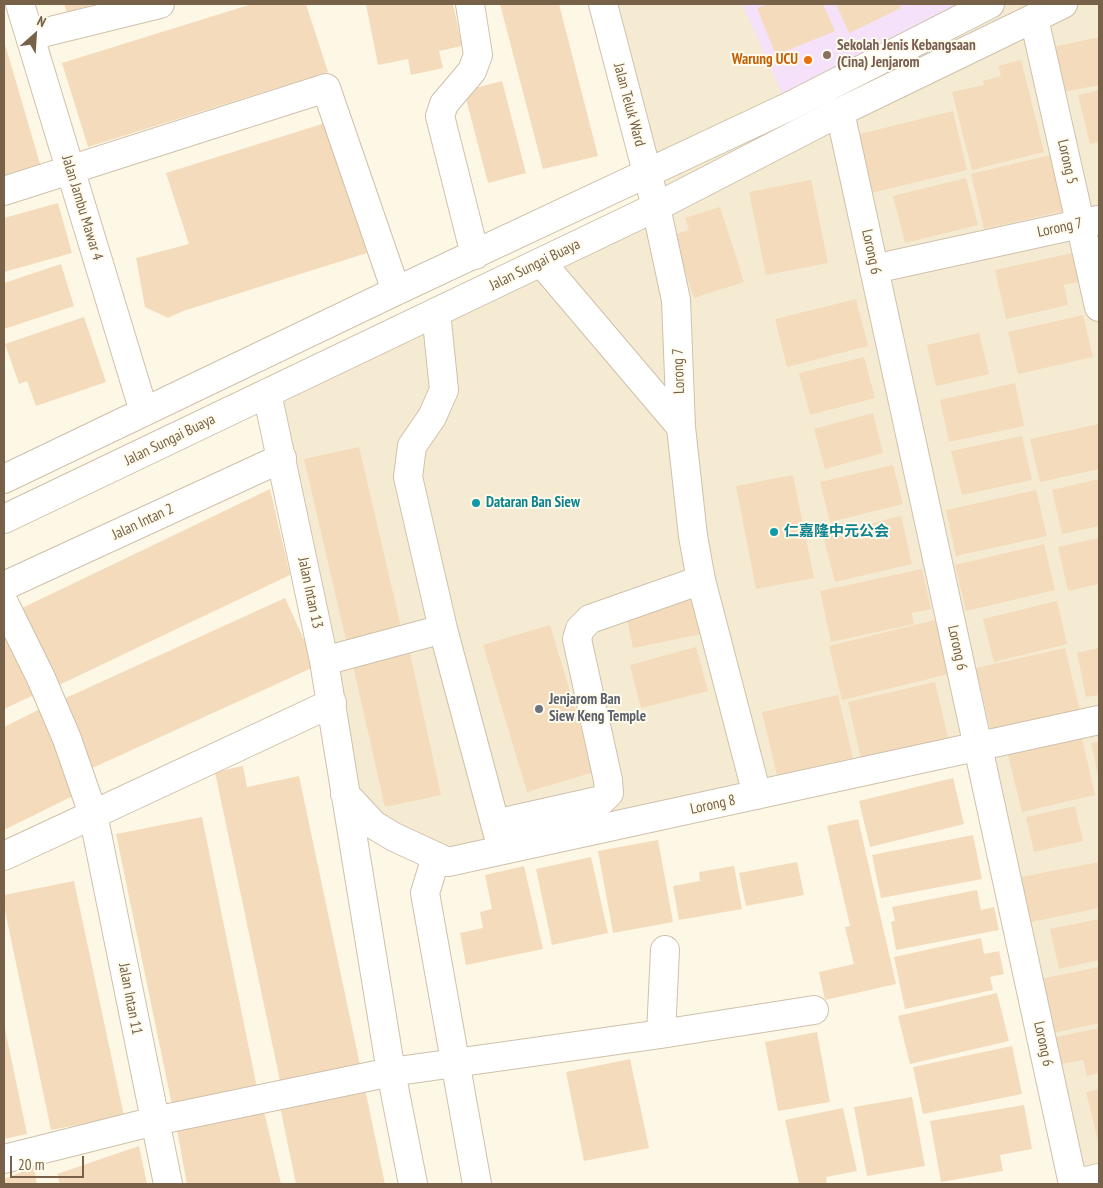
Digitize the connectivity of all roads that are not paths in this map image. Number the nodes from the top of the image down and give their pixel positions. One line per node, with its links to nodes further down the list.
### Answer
1 (20, 4): 8 (street, Jalan Jambu Mawar 4)
2 (160, 4): 8 (street)
3 (470, 4): 15 (street)
4 (603, 4): 11 (street, Jalan Teluk Ward)
5 (990, 4): 11 (street)
6 (1063, 4): 7 (street, Jalan Sungai Buaya)
7 (1034, 18): 9 (street, Jalan Sungai Buaya); 14 (street, Lorong 5)
8 (30, 36): 10 (street, Jalan Jambu Mawar 4)
9 (840, 112): 13 (street, Jalan Sungai Buaya); 17 (street, Lorong 6)
10 (71, 169): 12 (street); 18 (street); 22 (street, Jalan Jambu Mawar 4)
11 (647, 173): 13 (street, Jalan Teluk Ward); 15 (street)
12 (4, 190)
13 (656, 207): 16 (street, Jalan Sungai Buaya); 23 (street, Lorong 7)
14 (1090, 221): 17 (street, Lorong 7); 19 (street, Lorong 5)
15 (475, 255): 18 (street)
16 (541, 262): 20 (street, Jalan Sungai Buaya); 23 (street)
17 (874, 269): 34 (street, Lorong 6)
18 (396, 291): 22 (street)
19 (1099, 307)
20 (436, 312): 21 (street, Jalan Sungai Buaya); 30 (street)
21 (267, 393): 24 (street, Jalan Intan 13); 26 (street, Jalan Sungai Buaya)
22 (144, 412): 25 (street)
23 (681, 427): 27 (street, Lorong 7)
24 (282, 458): 28 (street, Jalan Intan 2); 31 (street, Jalan Intan 13)
25 (4, 479)
26 (4, 519)
27 (701, 580): 36 (street, Lorong 7); 38 (street)
28 (4, 586)
29 (4, 603): 37 (street, Jalan Intan 11)
30 (443, 629): 31 (street); 38 (street)
31 (324, 661): 32 (street, Jalan Intan 13)
32 (332, 703): 35 (street, Jalan Intan 13); 37 (street)
33 (1099, 720): 34 (street, Lorong 8)
34 (978, 747): 36 (street, Lorong 8); 53 (street, Lorong 6)
35 (346, 794): 41 (street, Lorong 8); 46 (street, Jalan Intan 13)
36 (757, 795): 39 (street, Lorong 8)
37 (93, 814): 40 (street); 47 (street, Jalan Intan 11)
38 (495, 824): 39 (street)
39 (502, 851): 41 (street, Lorong 8)
40 (4, 856)
41 (436, 857): 45 (street)
42 (665, 950): 44 (street)
43 (814, 1010): 44 (street)
44 (662, 1034): 45 (street)
45 (455, 1063): 46 (street); 52 (street)
46 (391, 1072): 47 (street); 51 (street, Jalan Intan 13)
47 (155, 1121): 48 (street); 50 (street, Jalan Intan 11)
48 (4, 1159)
49 (1099, 1178): 53 (street)
50 (168, 1184)
51 (413, 1184)
52 (477, 1184)
53 (1073, 1184)

